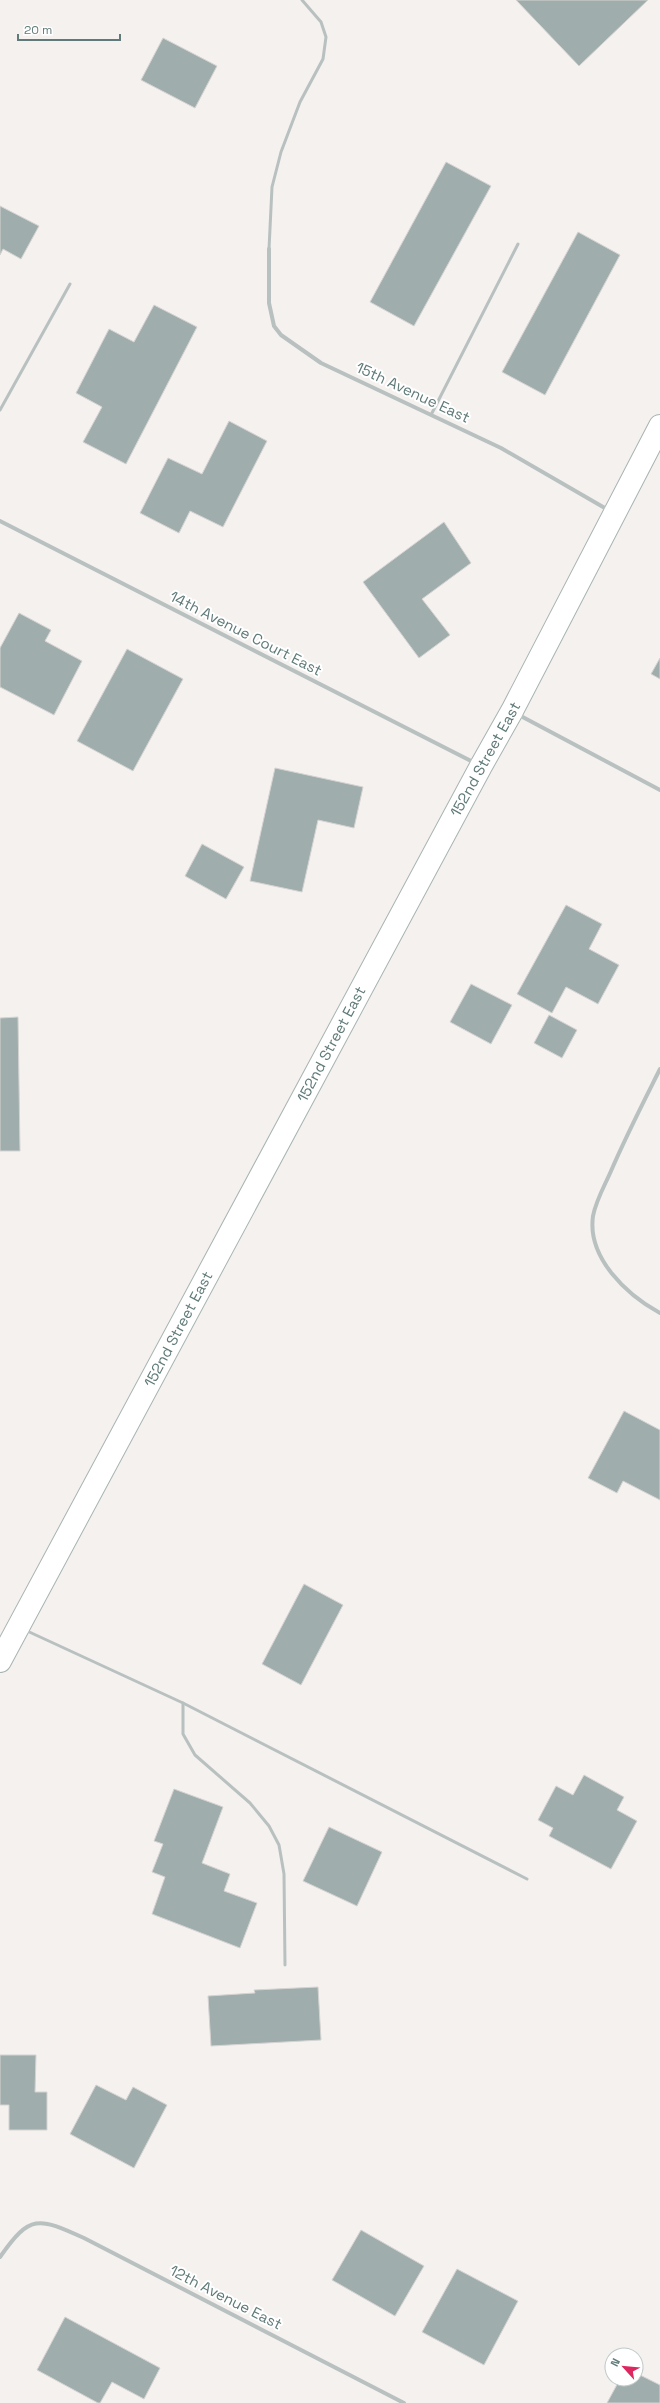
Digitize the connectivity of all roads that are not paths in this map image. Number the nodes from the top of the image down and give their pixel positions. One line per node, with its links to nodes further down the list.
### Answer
1 (302, 0): 3 (lane)
2 (518, 244): 6 (lane)
3 (269, 248): 6 (street, 15th Avenue East)
4 (70, 284): 5 (lane)
5 (0, 410)
6 (432, 413): 8 (street, 15th Avenue East)
7 (660, 426): 8 (main road, 152nd Street East)
8 (614, 513): 10 (main road, 152nd Street East)
9 (0, 521): 11 (street, 14th Avenue Court East)
10 (512, 711): 11 (main road, 152nd Street East); 12 (street)
11 (481, 766): 15 (main road, 152nd Street East)
12 (660, 790)
13 (660, 1069): 14 (street)
14 (660, 1313)
15 (18, 1626): 16 (main road, 152nd Street East); 17 (lane)
16 (0, 1661)
17 (184, 1703): 18 (lane); 19 (lane)
18 (527, 1879)
19 (285, 1965)
20 (0, 2257): 21 (street, 12th Avenue East)
21 (404, 2403)

